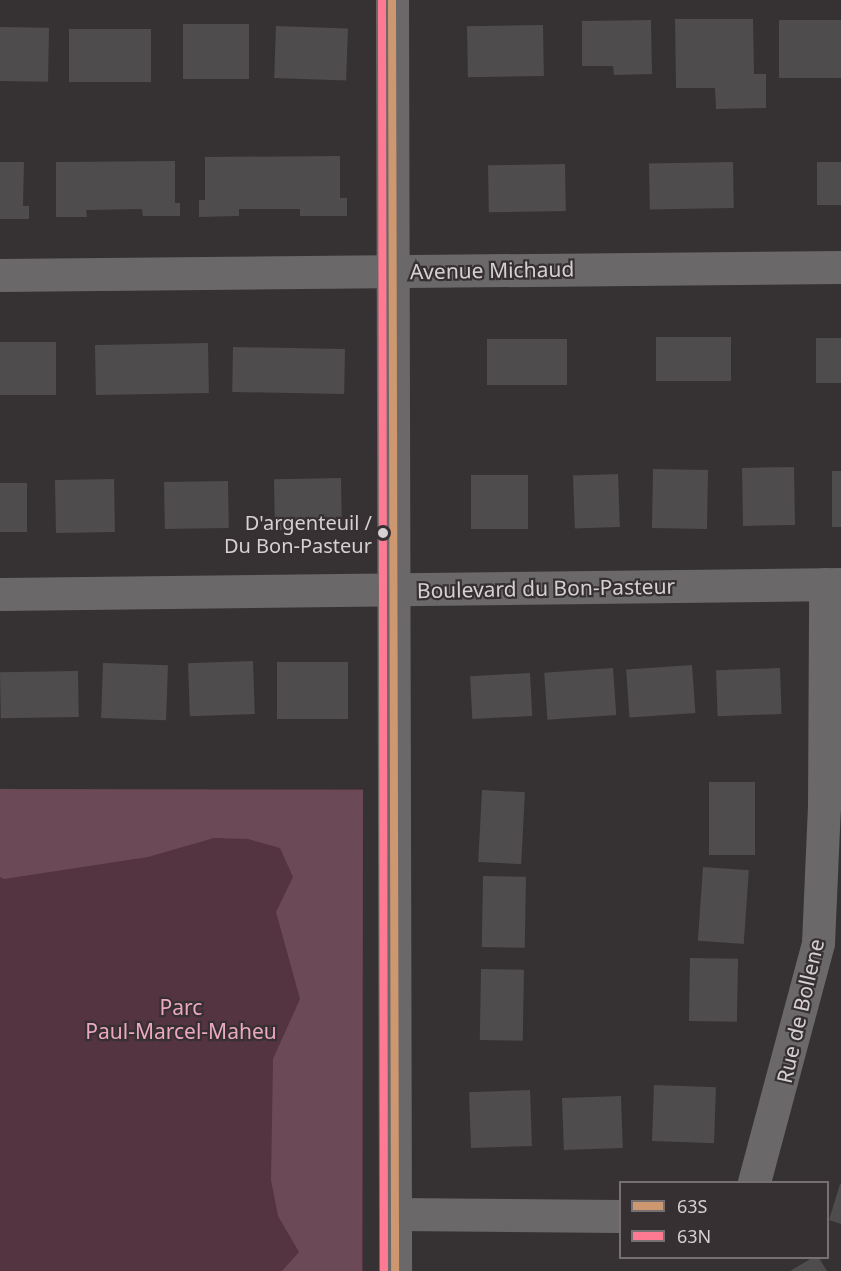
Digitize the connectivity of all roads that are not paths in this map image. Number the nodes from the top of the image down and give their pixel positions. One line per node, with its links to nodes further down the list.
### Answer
1 (392, 0): 3 (street)
2 (841, 267): 3 (street, Avenue Michaud)
3 (395, 272): 4 (street, Avenue Michaud); 6 (street)
4 (0, 275)
5 (833, 584): 6 (street, Boulevard du Bon-Pasteur); 8 (street, Rue de Bollene)
6 (393, 590): 7 (street, Boulevard du Bon-Pasteur); 9 (street)
7 (0, 594)
8 (754, 1181)
9 (395, 1214): 10 (street); 11 (street)
10 (619, 1216)
11 (395, 1271)

